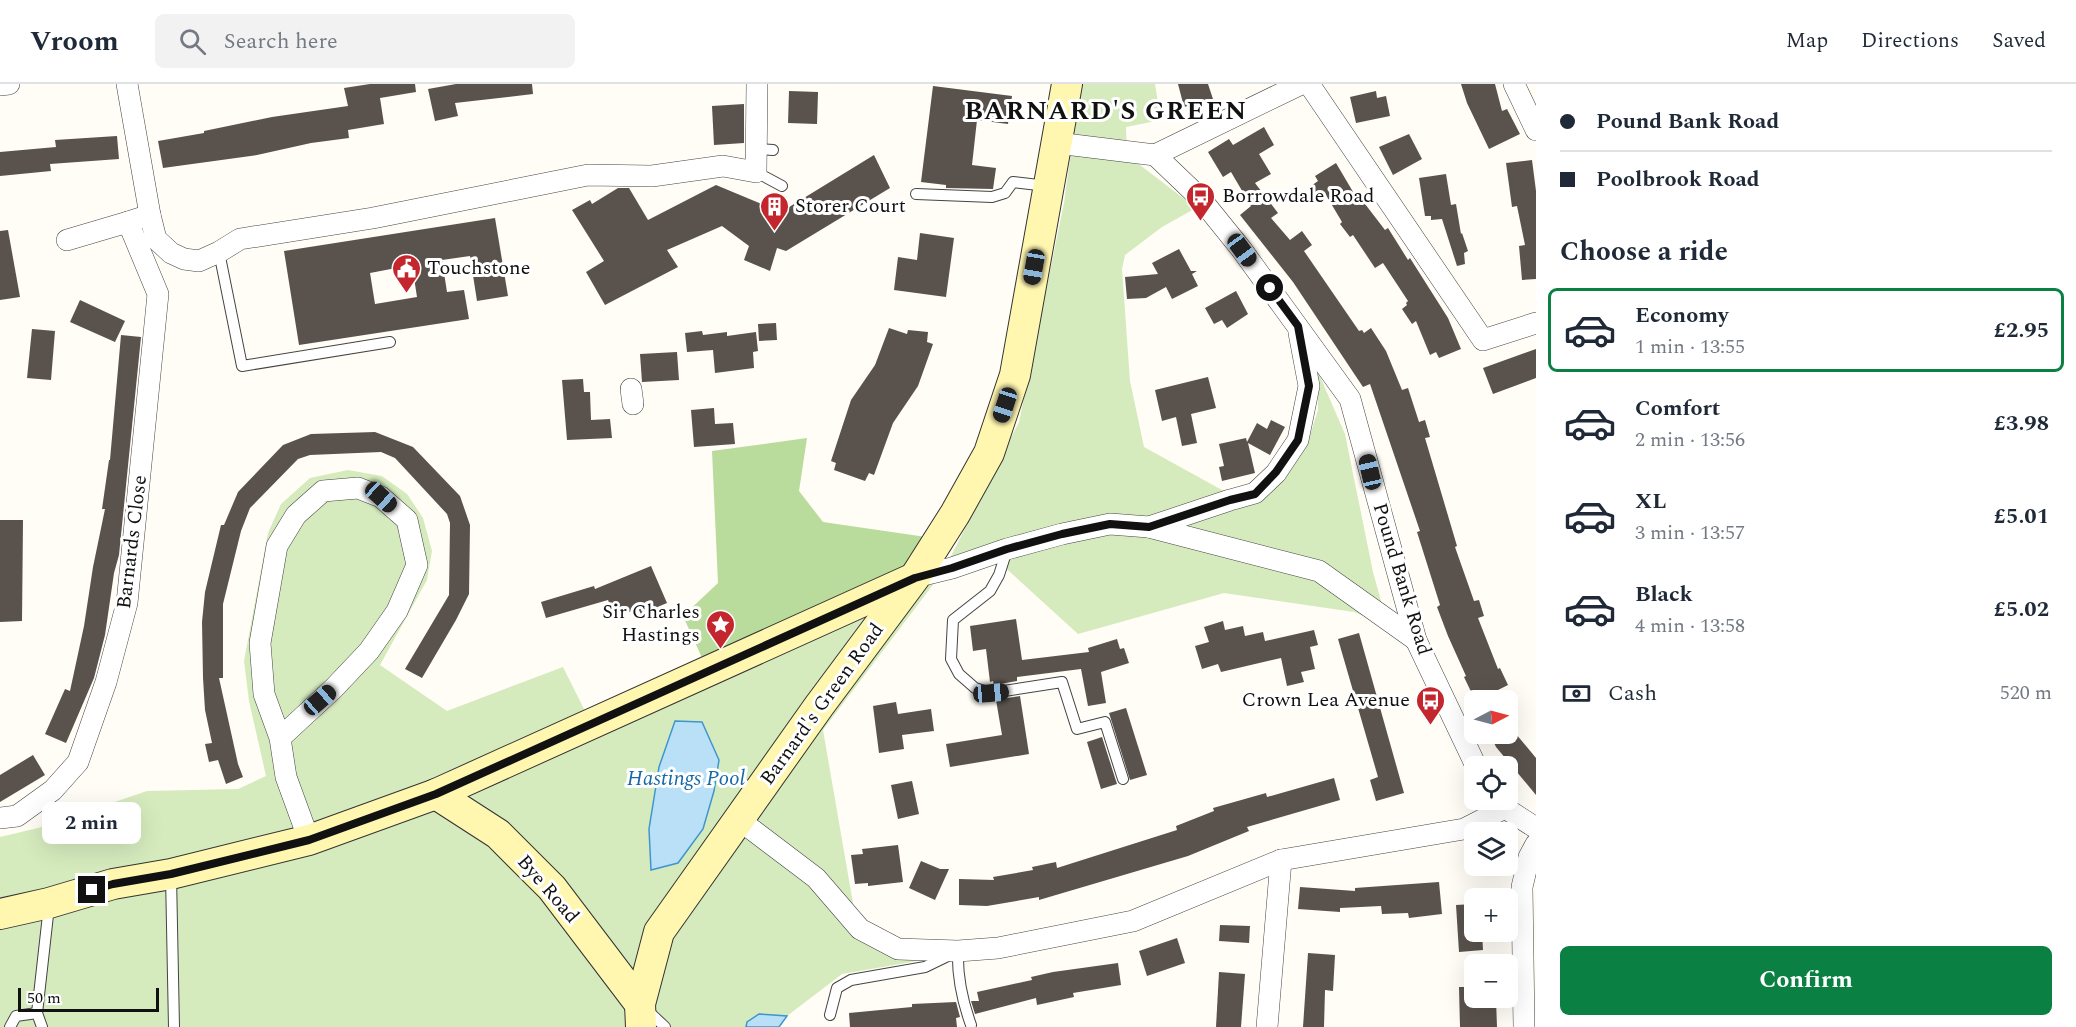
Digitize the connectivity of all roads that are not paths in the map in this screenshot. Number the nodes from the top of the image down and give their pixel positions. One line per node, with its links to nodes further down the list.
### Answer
1 (9, 84): 8 (street)
2 (127, 84): 16 (street)
3 (757, 84): 12 (street)
4 (1067, 84): 10 (main road, Barnard's Green Road)
5 (1301, 84): 11 (street)
6 (1309, 84): 20 (street)
7 (1514, 84): 9 (street)
8 (0, 85)
9 (1536, 130)
10 (1057, 143): 11 (street); 14 (main road, Barnard's Green Road)
11 (1155, 155): 21 (street, Pound Bank Road)
12 (756, 172): 13 (lane); 19 (street)
13 (782, 186)
14 (1048, 186): 15 (lane); 25 (main road, Barnard's Green Road)
15 (916, 194)
16 (150, 215): 17 (street); 19 (street)
17 (128, 222): 18 (street); 33 (street, Barnards Close)
18 (67, 240)
19 (219, 252): 22 (lane)
20 (1536, 323)
21 (1298, 326): 23 (street); 26 (street, Pound Bank Road)
22 (390, 342)
23 (1149, 527): 24 (street); 26 (street)
24 (1007, 549): 25 (street); 29 (lane)
25 (915, 578): 30 (main road); 34 (main road, Barnard's Green Road)
26 (1416, 640): 28 (street, Pound Bank Road)
27 (280, 738): 27 (street); 36 (street)
28 (1471, 756)
29 (1123, 778)
30 (436, 794): 36 (main road); 45 (main road, Bye Road)
31 (1493, 810): 38 (street)
32 (1510, 810): 35 (street)
33 (0, 818)
34 (738, 819): 42 (street); 45 (main road, Barnard's Green Road)
35 (1536, 828)
36 (309, 840): 39 (main road)
37 (1536, 843): 52 (street)
38 (1281, 860): 42 (street); 51 (street)
39 (171, 874): 40 (main road); 49 (lane)
40 (49, 903): 41 (main road); 43 (lane)
41 (0, 914)
42 (958, 951): 44 (lane); 46 (lane)
43 (37, 1013): 47 (lane); 48 (lane)
44 (830, 1015)
45 (640, 1016): 50 (lane)
46 (971, 1025)
47 (10, 1027)
48 (42, 1027)
49 (174, 1027)
50 (665, 1027)
51 (1267, 1027)
52 (1524, 1027)

